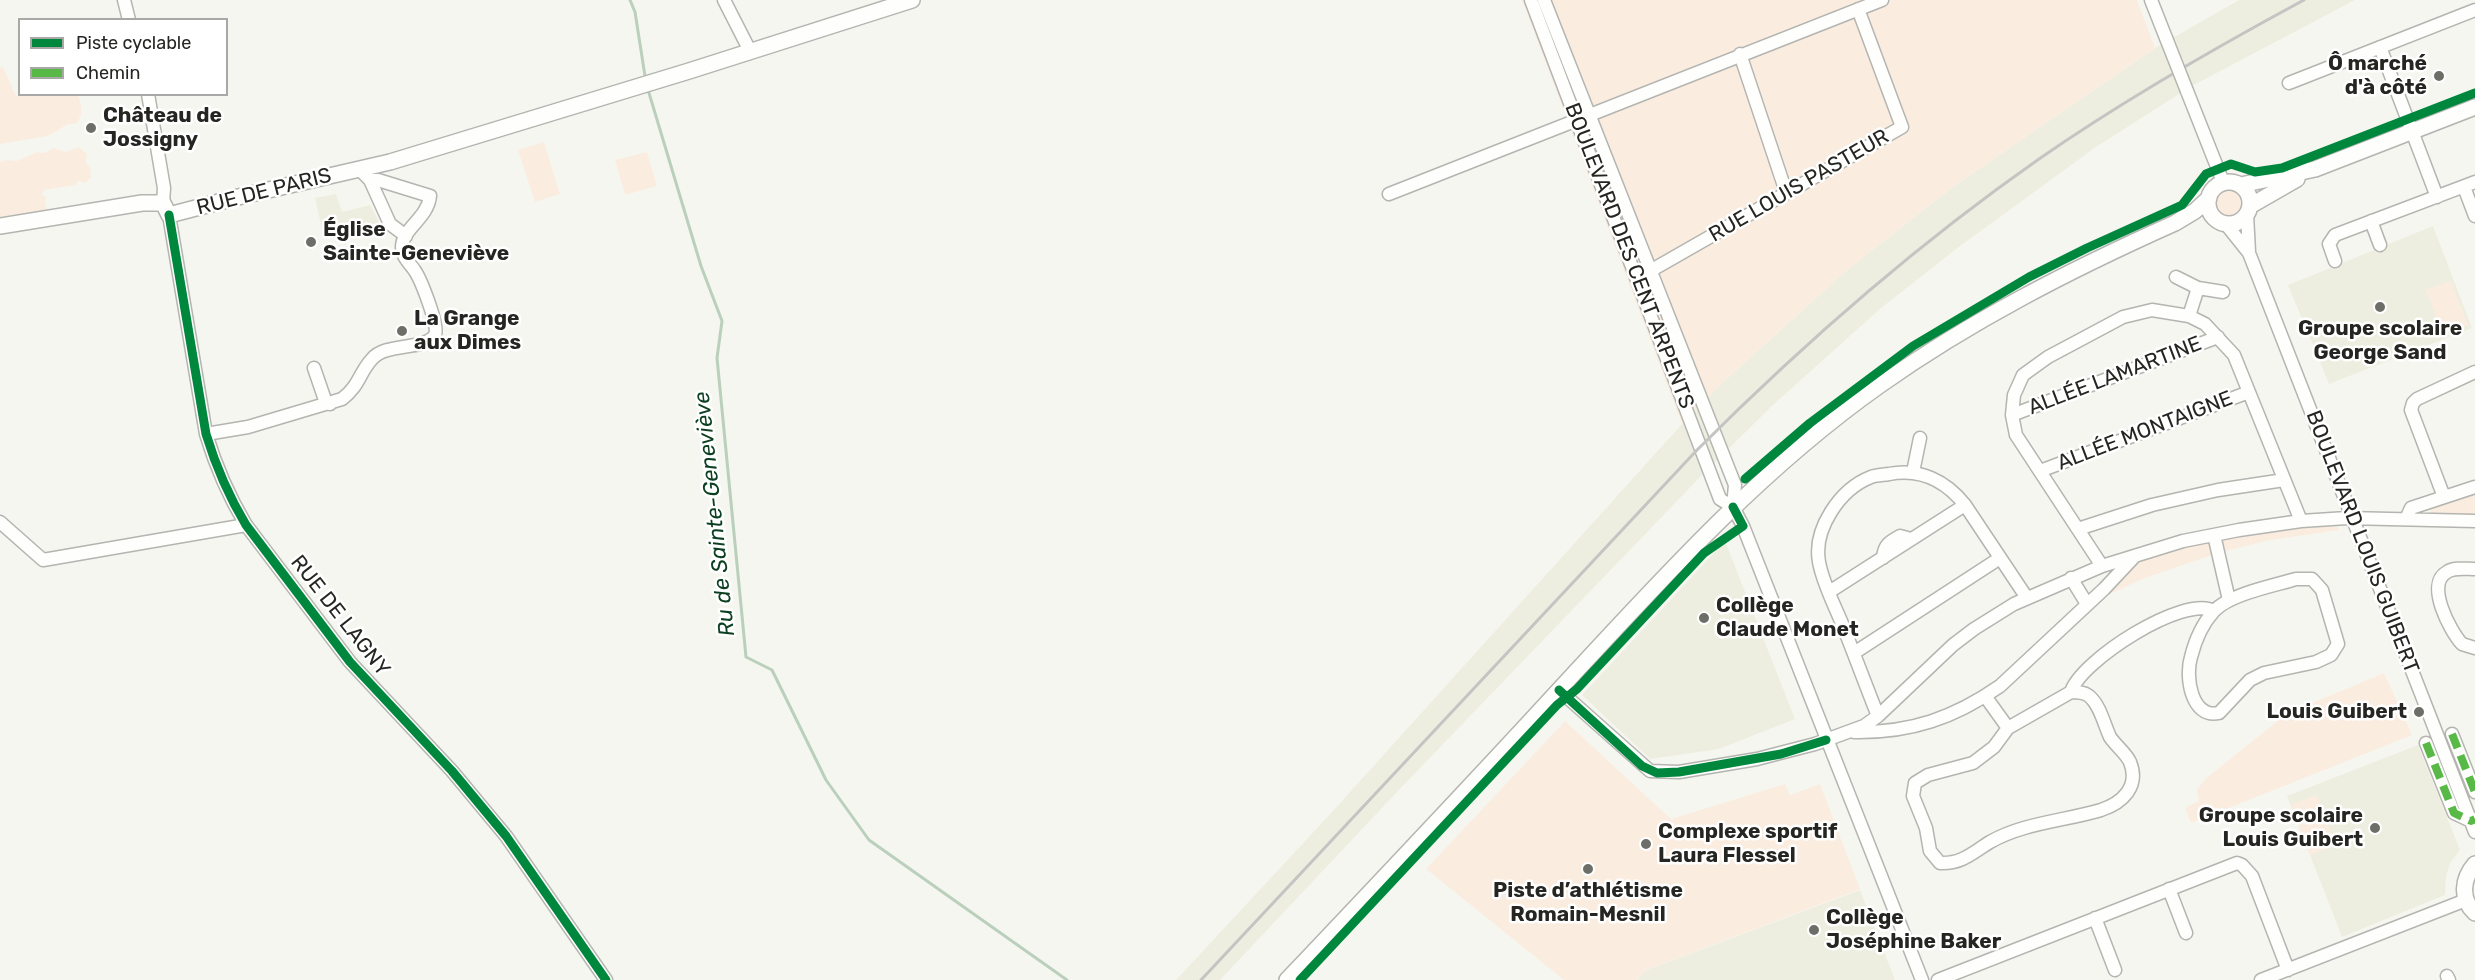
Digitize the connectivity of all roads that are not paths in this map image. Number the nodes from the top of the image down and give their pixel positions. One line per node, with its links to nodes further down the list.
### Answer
1 (124, 0): 10 (street)
2 (724, 0): 12 (street)
3 (912, 0): 12 (main road, RUE DE PARIS)
4 (1531, 0): 18 (street, BOULEVARD DES CENT ARPENTS)
5 (1544, 0): 17 (street, BOULEVARD DES CENT ARPENTS)
6 (1882, 0): 8 (street)
7 (2151, 0): 22 (street, bridge)
8 (1858, 9): 13 (street); 25 (street, RUE LOUIS PASTEUR)
9 (2475, 10): 11 (street)
10 (128, 18)
11 (2379, 47): 14 (street); 19 (street)
12 (750, 51): 21 (main road, RUE DE PARIS)
13 (1740, 54): 17 (street); 25 (street)
14 (2289, 83)
15 (148, 96): 29 (street, RUE DE LAGNY)
16 (2475, 106): 19 (main road)
17 (1589, 116): 18 (street); 40 (street, BOULEVARD DES CENT ARPENTS)
18 (1577, 120): 26 (street); 60 (street, BOULEVARD DES CENT ARPENTS)
19 (2412, 131): 20 (main road); 27 (street)
20 (2316, 169): 24 (main road); 30 (main road)
21 (365, 174): 29 (main road, RUE DE PARIS); 36 (street); 36 (street)
22 (2223, 182): 24 (main road); 28 (main road)
23 (2469, 184): 27 (street); 31 (street)
24 (2241, 185): 30 (main road)
25 (1786, 192): 40 (street, RUE LOUIS PASTEUR)
26 (1389, 194)
27 (2437, 196): 33 (street)
28 (2209, 198): 32 (main road); 34 (main road)
29 (166, 209): 35 (main road, RUE DE PARIS); 51 (street, RUE DE LAGNY)
30 (2249, 210): 32 (main road); 38 (street, BOULEVARD LOUIS GUIBERT)
31 (2475, 216)
32 (2220, 221): 34 (main road); 38 (street, BOULEVARD LOUIS GUIBERT)
33 (2371, 221): 37 (street); 39 (street)
34 (2175, 223): 60 (main road)
35 (0, 226)
36 (406, 236): 49 (street)
37 (2380, 245)
38 (2249, 253): 61 (street, BOULEVARD LOUIS GUIBERT)
39 (2335, 261)
40 (1650, 271): 60 (street, BOULEVARD DES CENT ARPENTS)
41 (2176, 277): 42 (street)
42 (2198, 288): 43 (street); 44 (street)
43 (2223, 292)
44 (2189, 316): 45 (street); 50 (street)
45 (2218, 337): 48 (street); 50 (street, ALLÉE LAMARTINE)
46 (314, 368): 49 (street)
47 (2475, 372): 57 (street)
48 (2249, 392): 53 (street, ALLÉE MONTAIGNE); 55 (street)
49 (330, 404): 51 (street)
50 (2012, 415): 53 (street)
51 (206, 434): 67 (street, RUE DE LAGNY)
52 (1920, 438): 54 (street)
53 (2040, 471): 68 (street)
54 (1913, 472): 59 (street); 75 (street)
55 (2284, 480): 64 (street); 68 (street)
56 (2475, 487): 57 (street)
57 (2444, 497): 58 (street)
58 (2426, 504): 62 (street); 63 (street)
59 (1965, 505): 71 (street); 75 (street)
60 (1733, 507): 82 (main road); 90 (street, BOULEVARD DES CENT ARPENTS)
61 (2353, 519): 62 (street); 64 (street); 93 (street, BOULEVARD LOUIS GUIBERT)
62 (2406, 519): 63 (street)
63 (2428, 520): 65 (street)
64 (2301, 521): 69 (street)
65 (2475, 521)
66 (0, 522): 67 (street)
67 (246, 525): 103 (street, RUE DE LAGNY)
68 (2078, 529): 72 (street)
69 (2214, 534): 70 (street); 77 (street)
70 (2135, 556): 72 (street); 78 (street)
71 (2000, 558): 76 (street); 81 (street)
72 (2102, 566): 74 (street)
73 (2475, 569): 80 (street)
74 (2071, 578): 76 (street); 78 (street)
75 (1829, 592): 81 (street)
76 (2027, 598): 85 (street)
77 (2229, 600): 79 (street); 79 (street)
78 (2087, 604): 84 (street)
79 (2214, 611): 83 (street)
80 (2475, 648)
81 (1854, 653): 85 (street)
82 (1559, 690): 90 (street); 104 (main road)
83 (2072, 692): 86 (street); 86 (street)
84 (1985, 696): 86 (street); 87 (street)
85 (1882, 712): 87 (street); 88 (street)
86 (2008, 728)
87 (1896, 730): 88 (street)
88 (1852, 732): 90 (street)
89 (2452, 734): 92 (street)
90 (1826, 740): 105 (street, BOULEVARD DES CENT ARPENTS)
91 (2426, 743): 95 (street)
92 (2469, 762): 93 (street); 94 (street)
93 (2451, 769): 95 (street, BOULEVARD LOUIS GUIBERT)
94 (2475, 792)
95 (2474, 824)
96 (2475, 864): 98 (main road)
97 (2169, 889): 99 (street); 100 (street); 102 (street)
98 (2470, 907): 102 (street)
99 (2095, 918): 101 (street); 106 (street)
100 (2186, 933)
101 (2115, 970)
102 (2288, 970): 107 (street)
103 (606, 980)
104 (1287, 980)
105 (1922, 980)
106 (1938, 980)
107 (2262, 980)

